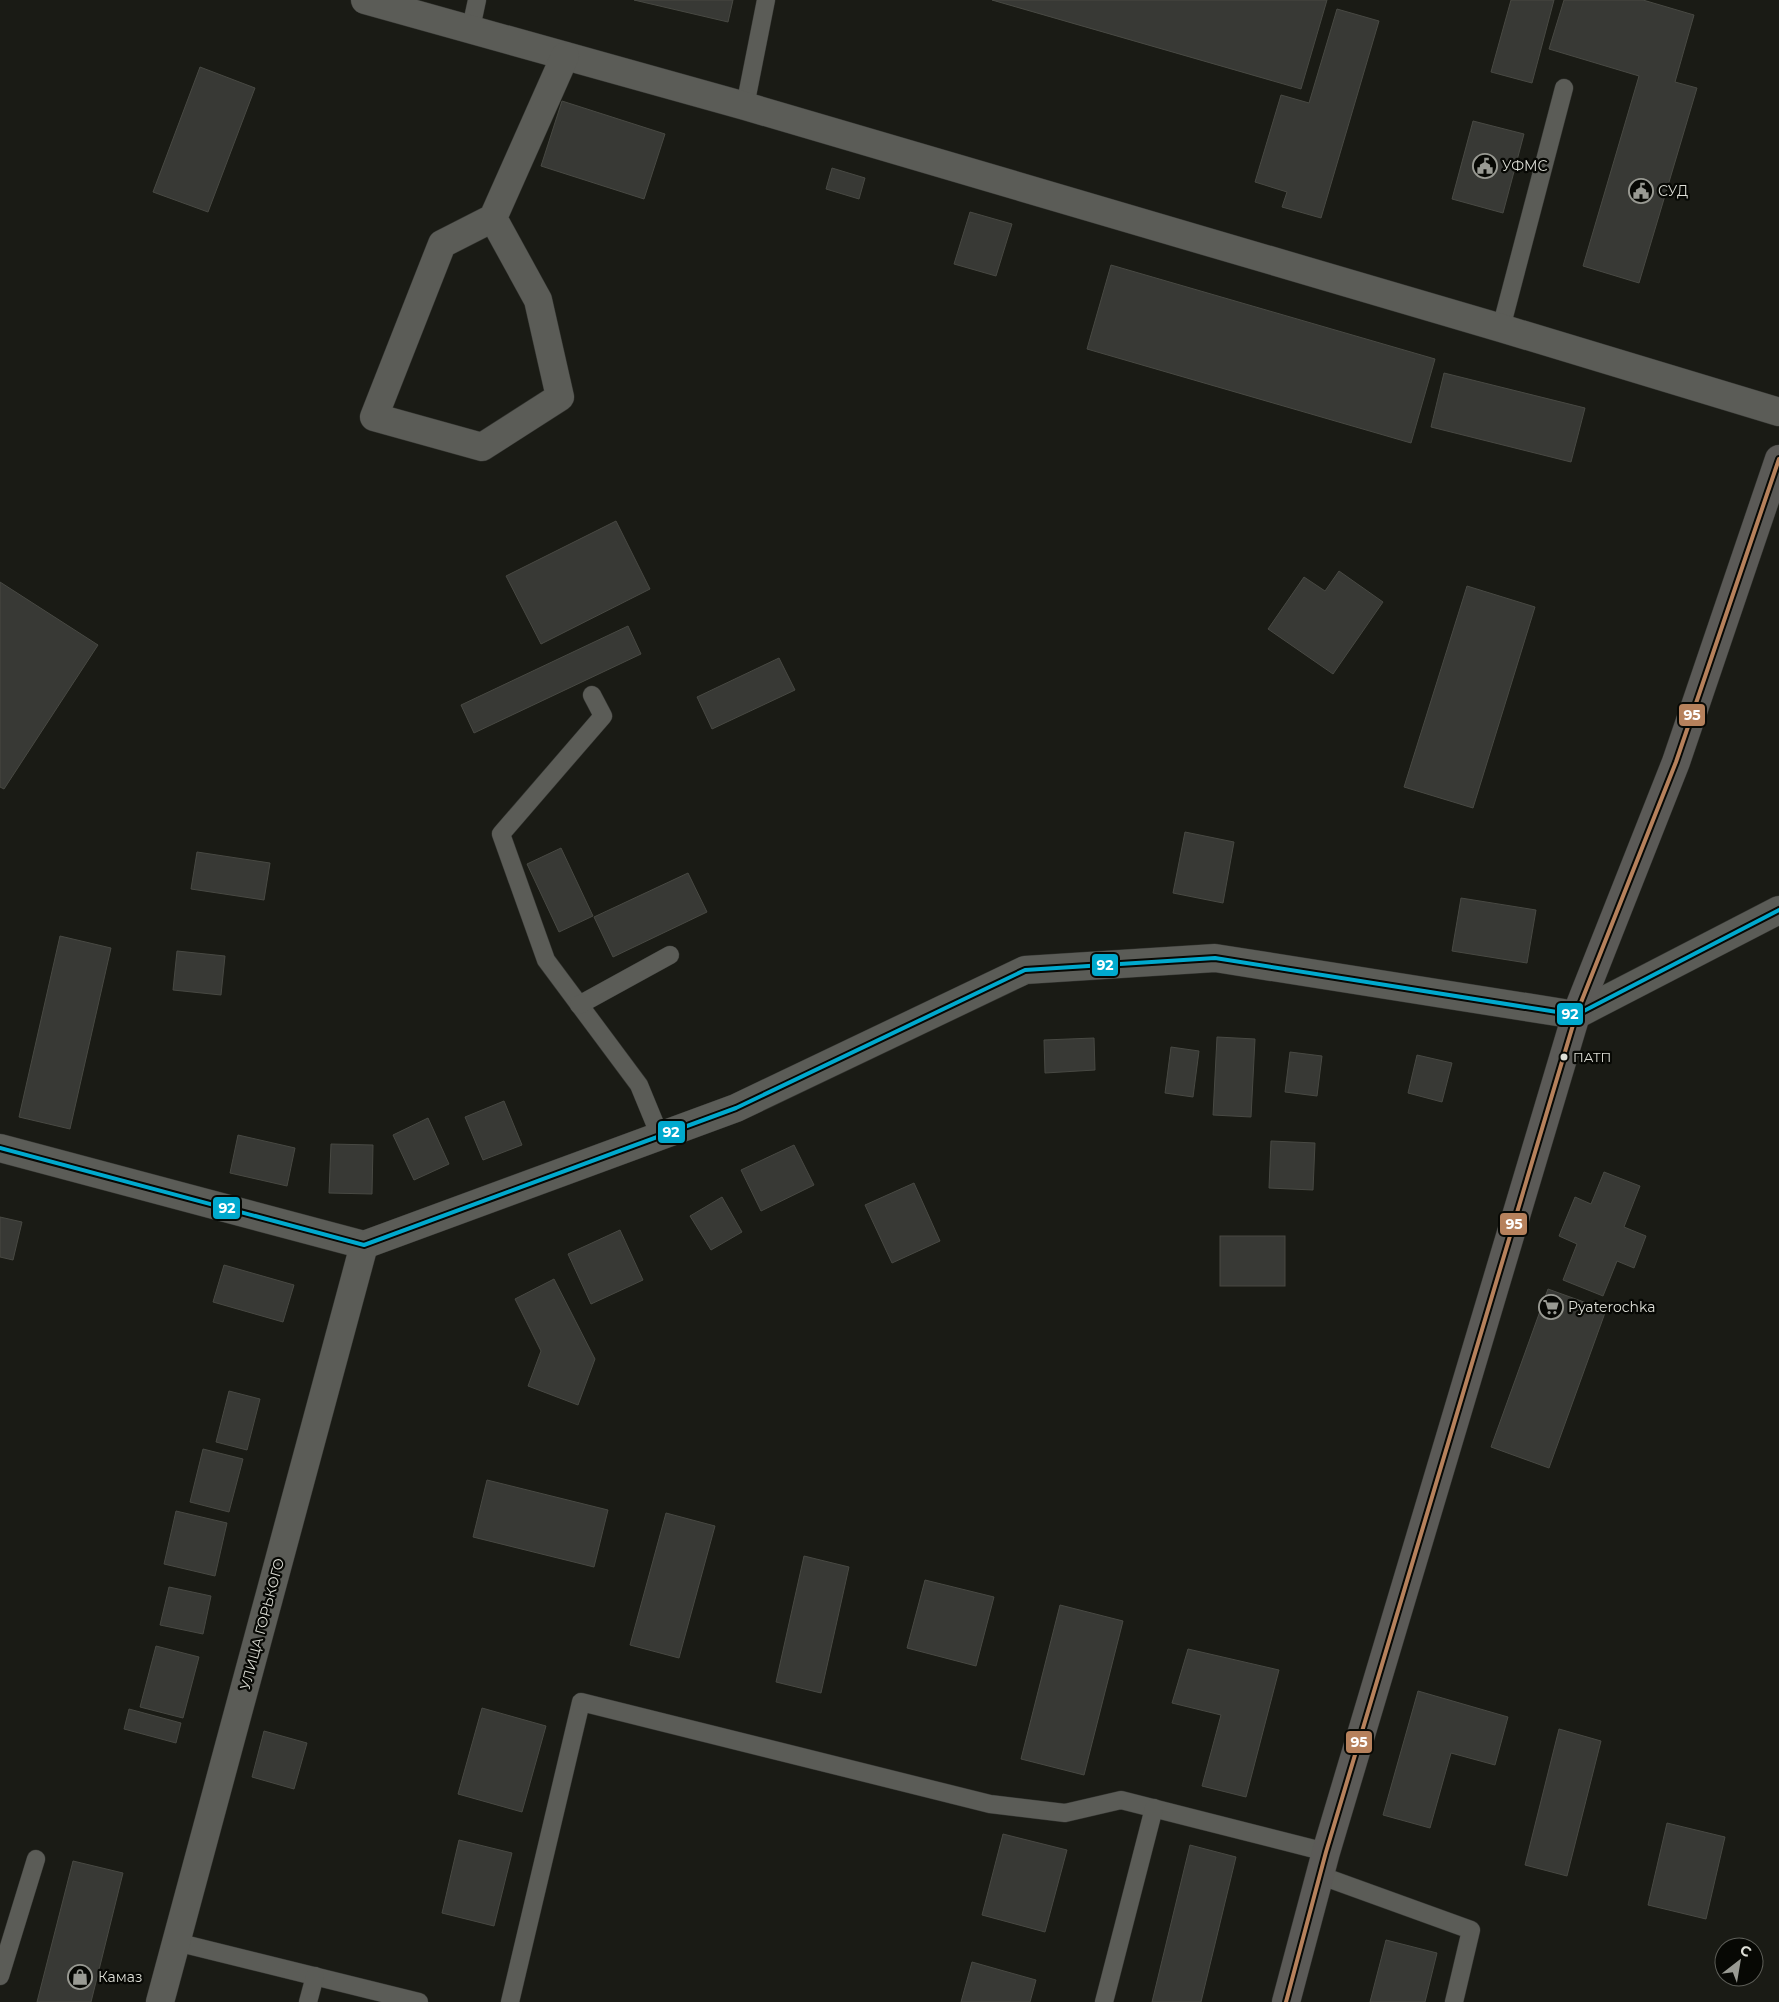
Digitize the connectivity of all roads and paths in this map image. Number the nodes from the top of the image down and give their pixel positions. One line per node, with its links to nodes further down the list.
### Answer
1 (365, 0): 4 (street)
2 (477, 0): 4 (lane)
3 (766, 0): 7 (lane)
4 (471, 28): 5 (street)
5 (565, 56): 7 (street); 8 (street)
6 (1564, 88): 9 (lane)
7 (745, 106): 9 (street)
8 (493, 218): 8 (street)
9 (1500, 328): 10 (street)
10 (1779, 412)
11 (1779, 459): 16 (main road)
12 (592, 695): 15 (lane)
13 (1779, 910): 16 (street)
14 (670, 955): 15 (lane)
15 (579, 1005): 17 (lane)
16 (1576, 1015): 17 (street); 22 (main road)
17 (660, 1136): 19 (street)
18 (0, 1148): 19 (street)
19 (364, 1245): 23 (street, УЛИЦА ГОРЬКОГО)
20 (1154, 1808): 22 (lane); 29 (lane); 30 (lane)
21 (36, 1859): 24 (lane)
22 (1322, 1863): 31 (main road); 32 (lane)
23 (176, 1942): 25 (lane); 26 (street, УЛИЦА ГОРЬКОГО)
24 (0, 1976)
25 (315, 1976): 27 (lane); 28 (lane)
26 (160, 2002)
27 (308, 2002)
28 (419, 2002)
29 (510, 2002)
30 (1104, 2002)
31 (1286, 2002)
32 (1454, 2002)

